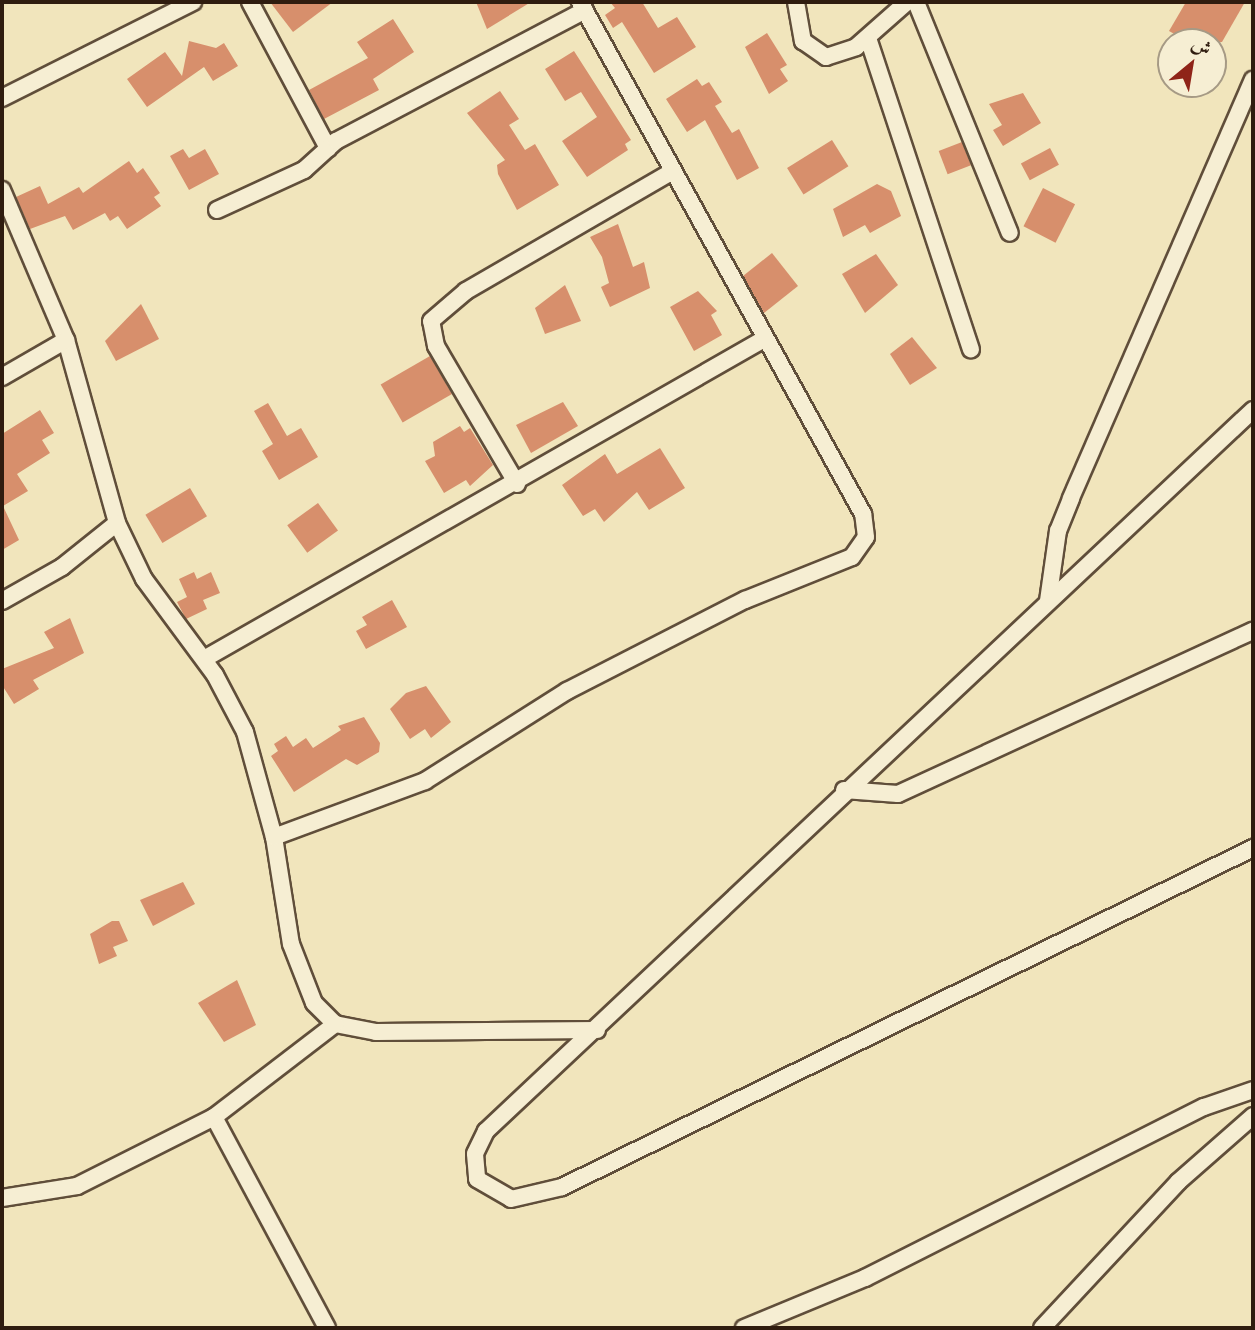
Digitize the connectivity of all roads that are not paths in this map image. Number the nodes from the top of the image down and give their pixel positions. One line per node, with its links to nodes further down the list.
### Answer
1 (192, 2): 9 (street)
2 (250, 2): 10 (street)
3 (796, 2): 7 (street)
4 (907, 2): 7 (street)
5 (916, 2): 14 (street)
6 (583, 6): 10 (street); 11 (street)
7 (868, 38): 17 (street)
8 (1253, 80): 23 (street)
9 (2, 98)
10 (328, 148): 13 (street)
11 (673, 171): 15 (street); 20 (street)
12 (2, 190): 16 (street)
13 (217, 210)
14 (1010, 233)
15 (764, 339): 20 (street); 27 (street)
16 (66, 341): 18 (street); 21 (street)
17 (971, 349)
18 (2, 377)
19 (1253, 410): 23 (street)
20 (517, 485): 25 (street)
21 (117, 523): 22 (street); 25 (street)
22 (2, 601)
23 (1048, 601): 26 (street)
24 (1253, 631): 26 (street)
25 (204, 659): 27 (street)
26 (844, 790): 30 (street)
27 (274, 838): 29 (street)
28 (1253, 848): 30 (street)
29 (335, 1024): 30 (street); 32 (street)
30 (597, 1030)
31 (1253, 1090): 36 (street)
32 (214, 1117): 34 (street); 35 (street)
33 (1250, 1124): 37 (street)
34 (2, 1198)
35 (327, 1328)
36 (744, 1328)
37 (1042, 1328)

